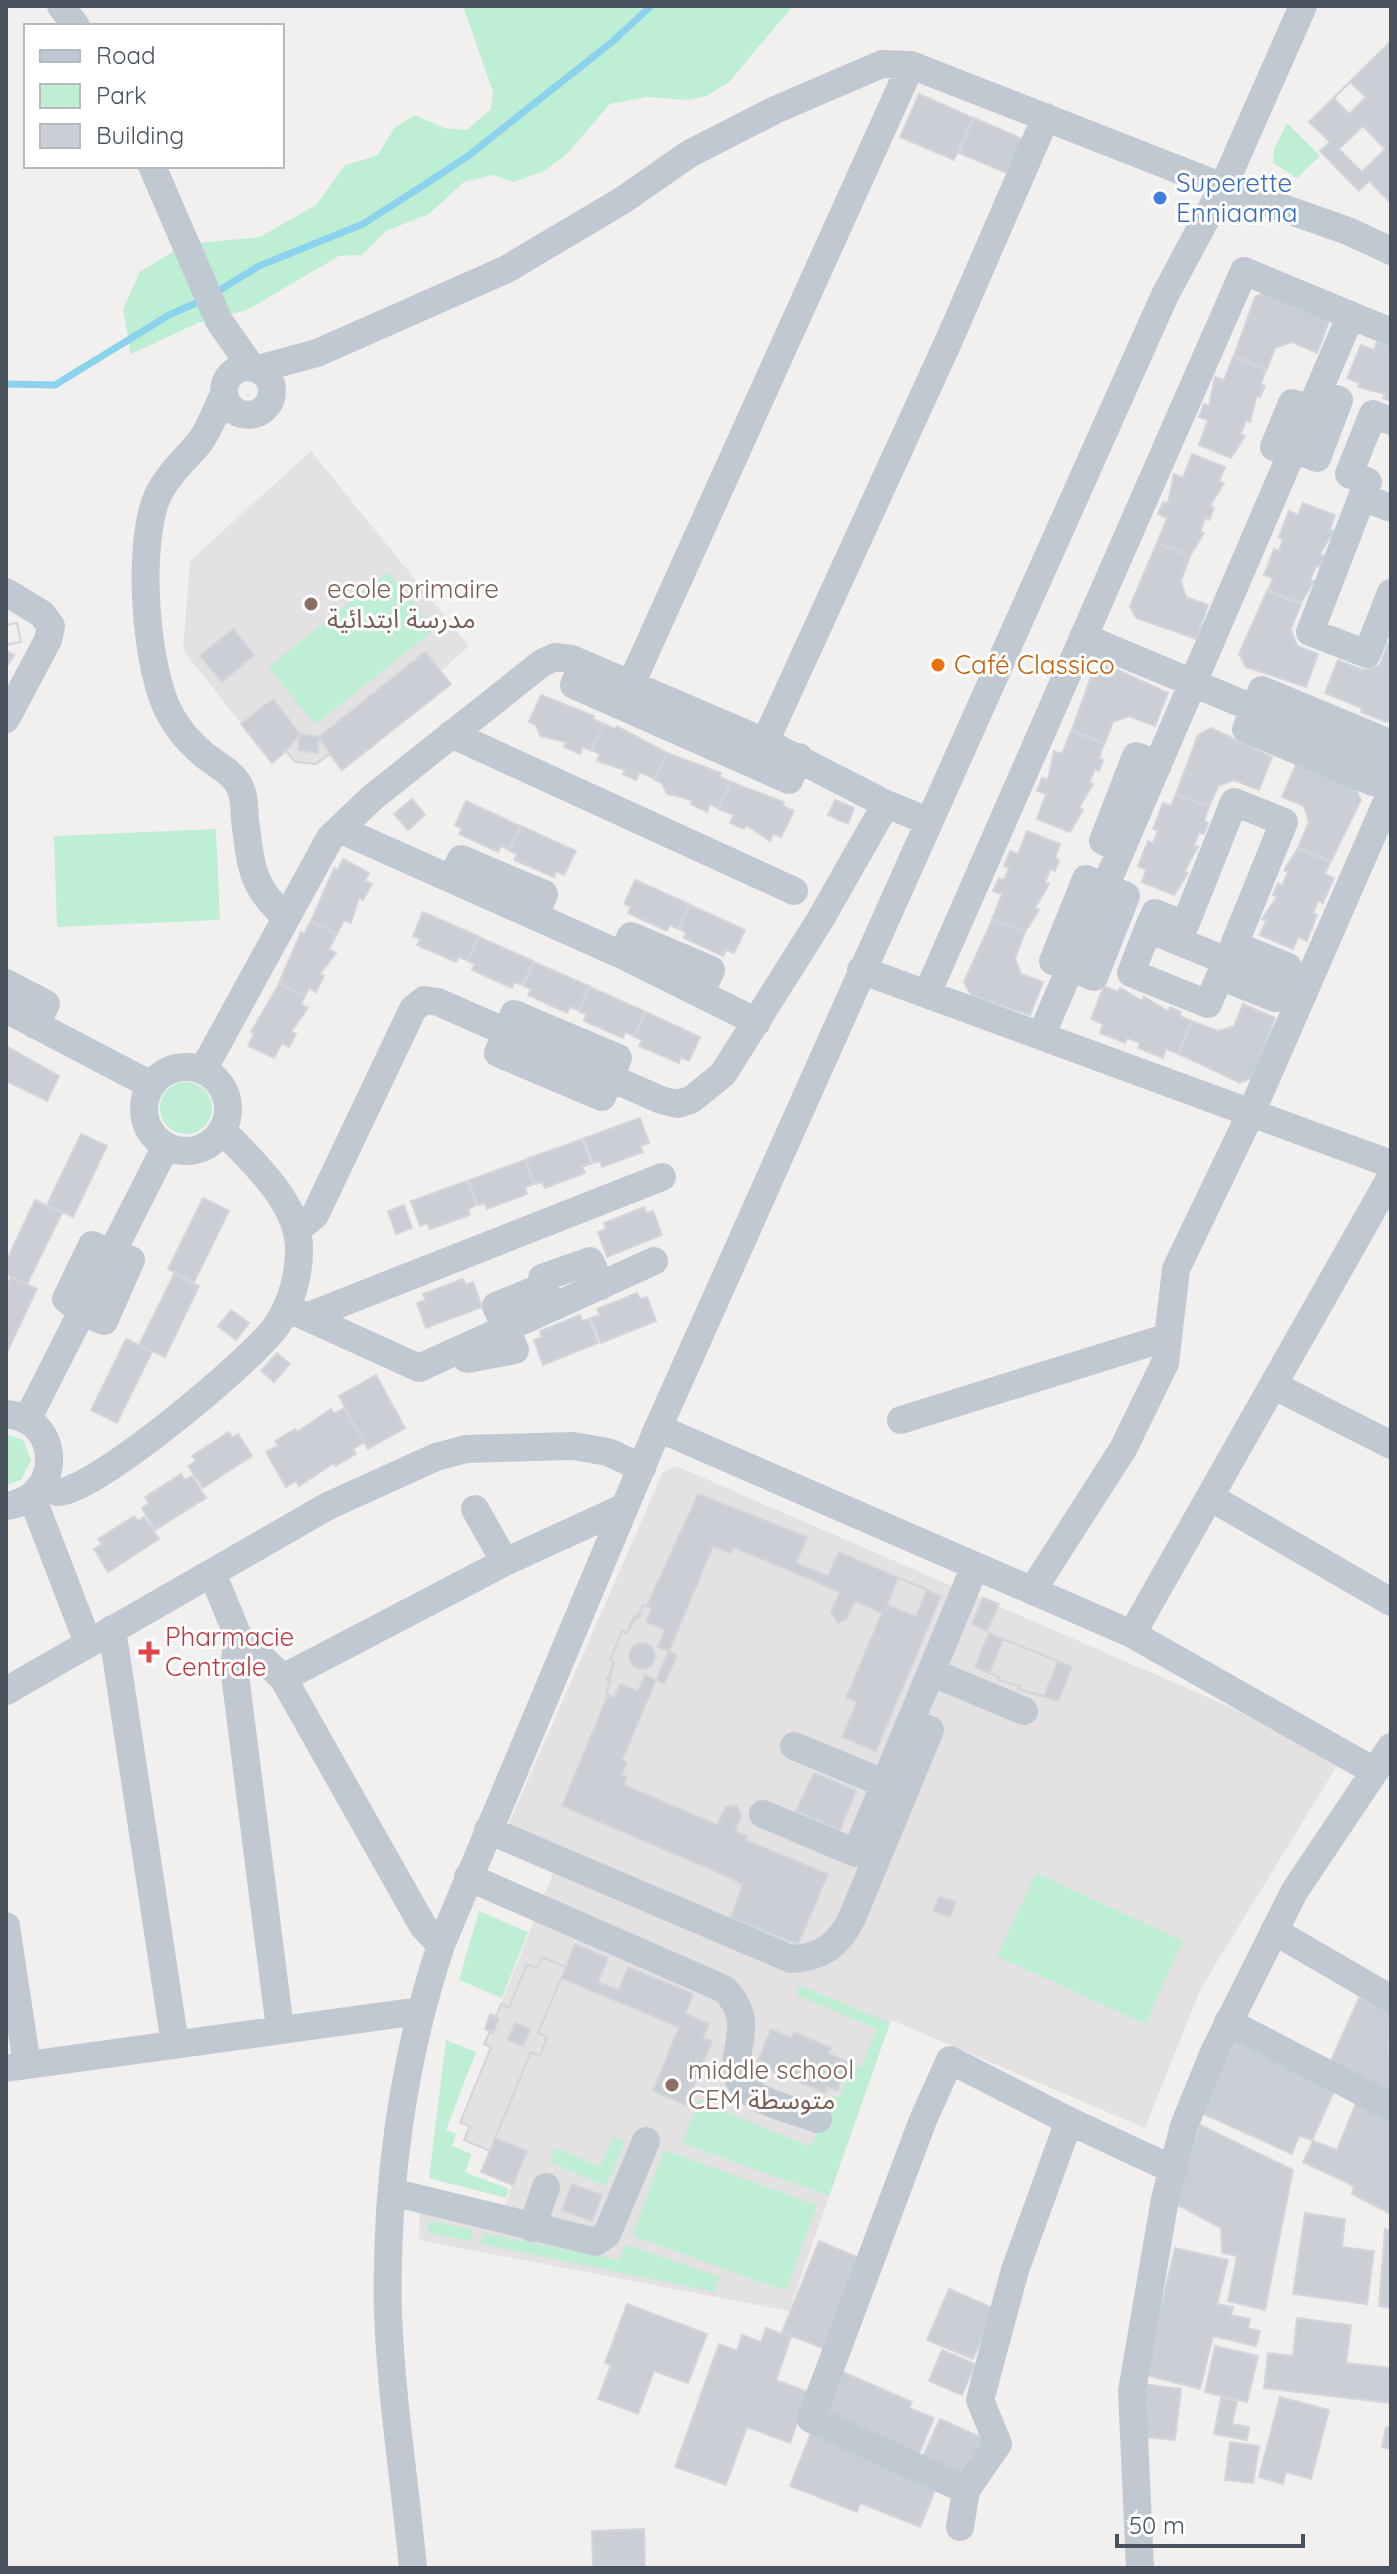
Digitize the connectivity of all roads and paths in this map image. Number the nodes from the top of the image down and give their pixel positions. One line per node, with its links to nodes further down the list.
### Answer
1 (61, 6): 3 (street)
2 (1303, 6): 7 (street)
3 (74, 24)
4 (911, 65): 5 (street); 12 (street); 25 (street)
5 (1046, 117): 7 (street); 30 (street)
6 (153, 168): 9 (street)
7 (1223, 187): 8 (street); 35 (street)
8 (1391, 251)
9 (211, 303): 13 (street); 14 (street)
10 (1351, 315): 11 (street); 23 (street); 26 (street)
11 (1391, 332)
12 (317, 353): 13 (street); 15 (street)
13 (255, 368): 14 (street); 15 (street)
14 (225, 388): 16 (street); 18 (street)
15 (272, 395): 16 (street)
16 (245, 415): 18 (street)
17 (1391, 421): 19 (street)
18 (200, 441): 39 (street)
19 (1362, 497): 20 (street); 22 (street)
20 (1391, 508)
21 (6, 592): 28 (street)
22 (1391, 593)
23 (1083, 637): 26 (street); 45 (street)
24 (583, 664): 25 (street); 29 (street); 31 (street)
25 (631, 684): 30 (street)
26 (1192, 684): 27 (street); 37 (street)
27 (1254, 710): 32 (street); 32 (street)
28 (6, 719)
29 (451, 734): 36 (street); 38 (street)
30 (765, 742): 31 (street)
31 (799, 757): 34 (street)
32 (1386, 764)
33 (1391, 792): 44 (street)
34 (886, 804): 35 (street); 47 (street)
35 (928, 821): 42 (street)
36 (339, 829): 39 (street); 47 (street)
37 (1105, 887): 41 (street); 41 (street)
38 (794, 891)
39 (286, 917): 51 (street)
40 (1148, 929): 44 (street); 44 (street); 44 (street)
41 (1071, 968): 50 (street)
42 (861, 970): 45 (street); 67 (street)
43 (6, 983): 48 (street)
44 (1292, 987): 54 (street)
45 (927, 994): 50 (street)
46 (6, 1009): 48 (street)
47 (757, 1022): 52 (street)
48 (35, 1025): 53 (street)
49 (507, 1032): 52 (street); 52 (street); 60 (street)
50 (1041, 1036): 54 (street)
51 (203, 1070): 53 (street); 55 (street)
52 (610, 1078)
53 (151, 1085): 56 (street)
54 (1251, 1113): 57 (street); 63 (street)
55 (222, 1130): 56 (street); 60 (street)
56 (166, 1146): 65 (street)
57 (1391, 1164)
58 (662, 1177): 62 (street)
59 (1391, 1177): 64 (street)
60 (297, 1230): 62 (street)
61 (654, 1261): 62 (street)
62 (296, 1312): 70 (street)
63 (1168, 1337): 66 (street); 77 (street)
64 (1273, 1385): 68 (street); 71 (street)
65 (17, 1417): 70 (street)
66 (901, 1420)
67 (658, 1428): 69 (street); 75 (street)
68 (1391, 1445)
69 (642, 1468): 72 (street); 76 (street)
70 (27, 1496): 80 (street)
71 (1210, 1497): 78 (street); 79 (street)
72 (625, 1507): 74 (street); 91 (street)
73 (475, 1509): 74 (street)
74 (505, 1562): 83 (street)
75 (975, 1566): 77 (street); 82 (street)
76 (212, 1573): 80 (street); 81 (street)
77 (1032, 1591): 79 (street)
78 (1391, 1602)
79 (1132, 1634): 88 (street)
80 (100, 1636): 84 (street); 100 (street)
81 (238, 1636): 83 (street); 99 (street)
82 (931, 1672): 85 (street); 89 (street)
83 (283, 1678): 95 (street)
84 (6, 1691)
85 (1024, 1711)
86 (794, 1746): 89 (street)
87 (1391, 1747): 88 (street)
88 (1374, 1771): 94 (street)
89 (894, 1788): 90 (street); 91 (street)
90 (763, 1814)
91 (488, 1830): 92 (street)
92 (468, 1877): 95 (street); 103 (street)
93 (6, 1926): 101 (street)
94 (1274, 1931): 96 (street); 98 (street)
95 (441, 1945): 97 (street)
96 (1391, 1999)
97 (419, 2011): 99 (street); 108 (street)
98 (1228, 2022): 102 (street); 106 (street)
99 (280, 2029): 100 (street)
100 (175, 2044): 101 (street)
101 (16, 2066)
102 (1391, 2107)
103 (818, 2119)
104 (1069, 2121): 106 (street); 110 (street); 110 (street)
105 (646, 2141): 109 (street)
106 (1174, 2170): 113 (street)
107 (546, 2187): 109 (street)
108 (392, 2192): 109 (street); 112 (street)
109 (532, 2228)
110 (966, 2490): 111 (street)
111 (960, 2527)
112 (413, 2568)
113 (1140, 2568)

